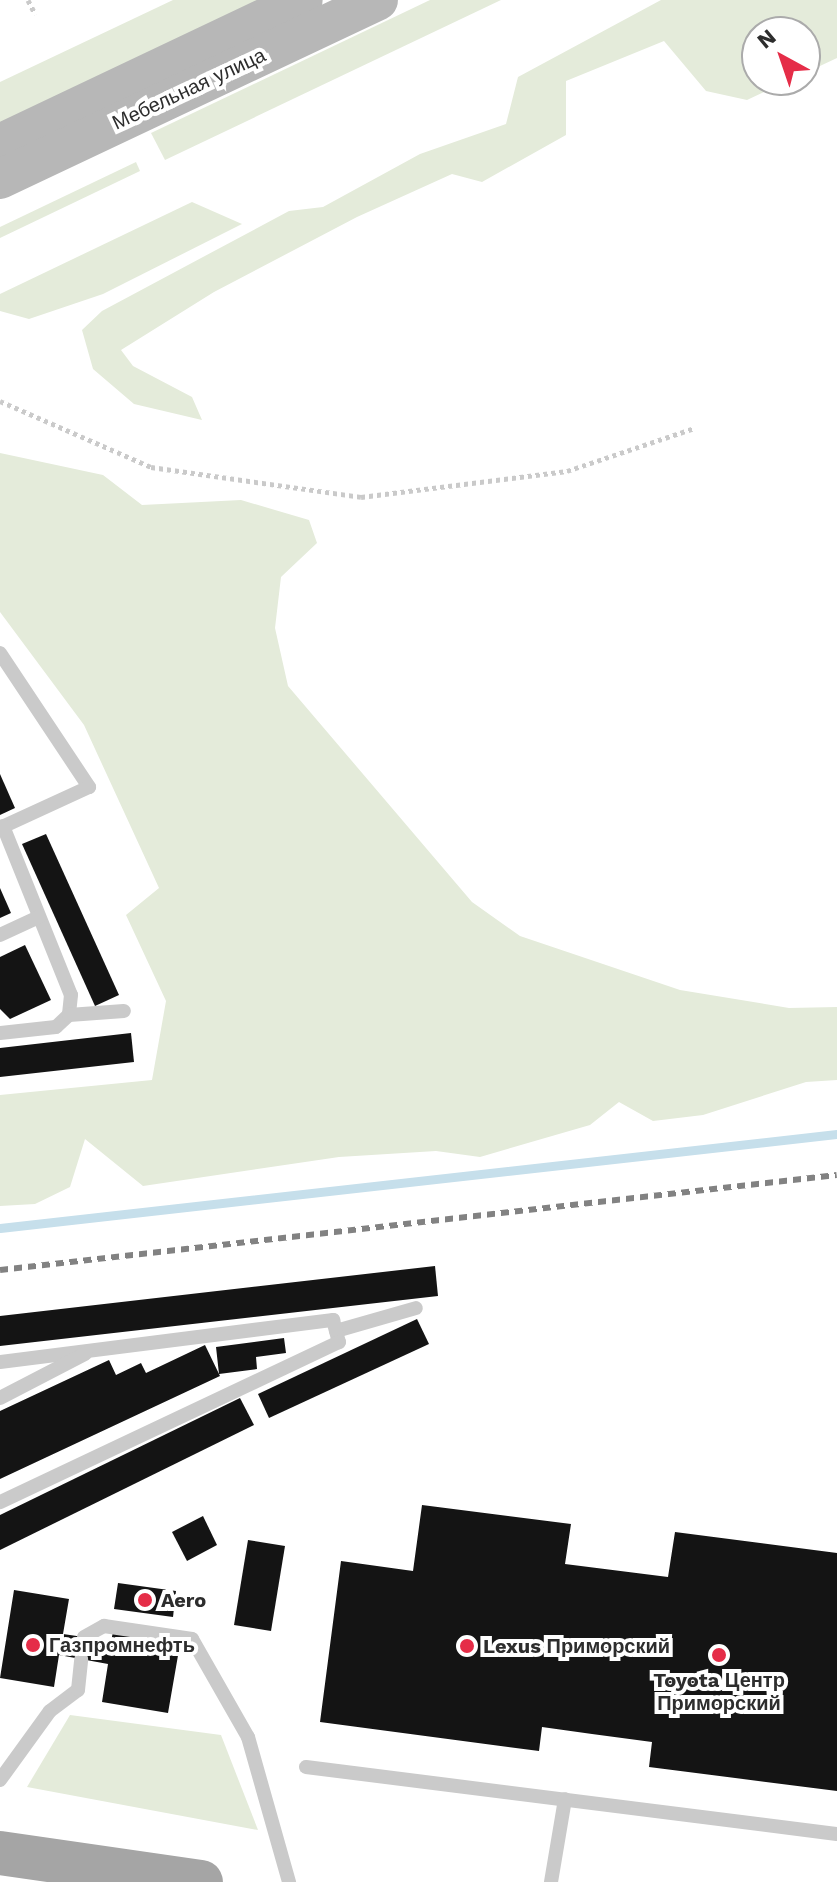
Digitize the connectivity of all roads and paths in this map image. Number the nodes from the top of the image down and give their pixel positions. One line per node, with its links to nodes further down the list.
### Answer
1 (28, 0): 4 (path)
2 (303, 0): 5 (street, Мебельная улица)
3 (378, 0): 6 (street, Мебельная улица)
4 (35, 14)
5 (0, 144)
6 (0, 179)
7 (0, 401): 8 (path)
8 (695, 428)
9 (0, 653): 10 (lane)
10 (2, 827): 11 (lane)
11 (39, 917): 12 (lane); 14 (lane)
12 (0, 935)
13 (124, 1011): 14 (lane)
14 (69, 1015): 15 (lane)
15 (0, 1033)
16 (416, 1308): 17 (lane)
17 (336, 1331): 18 (lane); 21 (lane)
18 (91, 1350): 19 (lane); 20 (lane)
19 (0, 1362)
20 (0, 1398)
21 (0, 1502)
22 (84, 1637): 30 (lane)
23 (81, 1659): 25 (lane)
24 (306, 1767): 26 (lane)
25 (0, 1780)
26 (565, 1799): 27 (lane); 31 (lane)
27 (837, 1834)
28 (0, 1853): 29 (main road)
29 (201, 1882)
30 (289, 1882)
31 (551, 1882)

